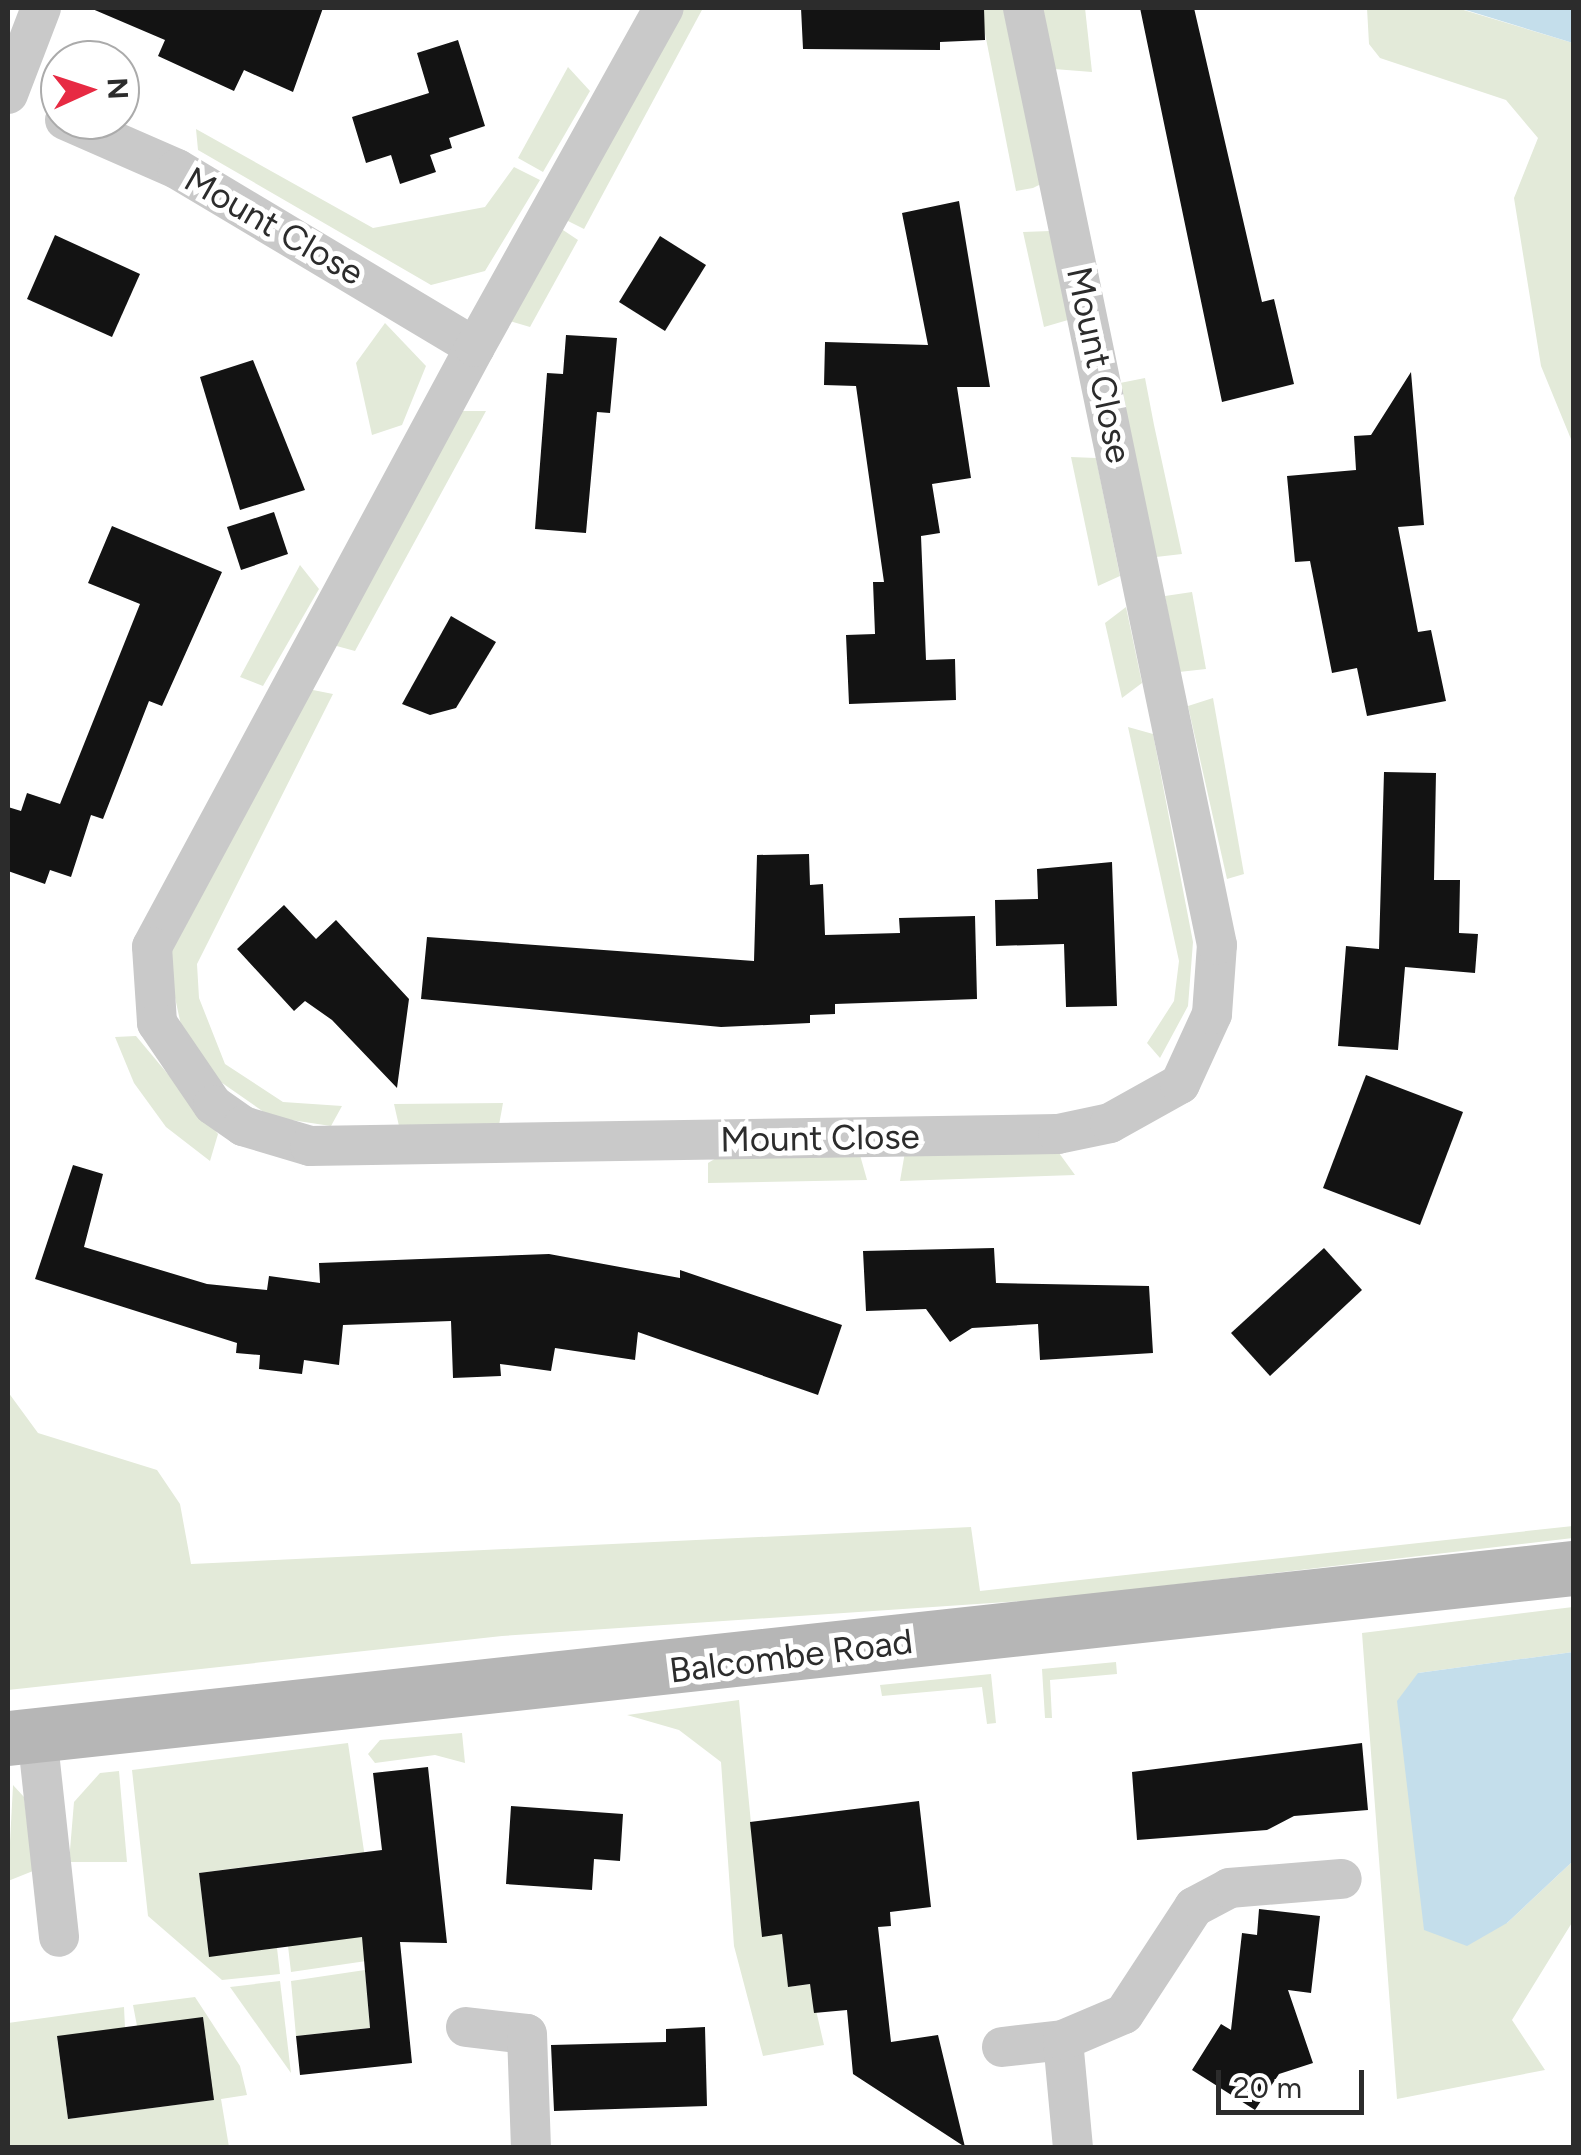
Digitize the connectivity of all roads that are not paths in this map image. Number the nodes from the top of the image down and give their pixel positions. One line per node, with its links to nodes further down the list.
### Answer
1 (41, 8): 4 (street)
2 (664, 8): 7 (street, Mount Close)
3 (1024, 8): 7 (street, Mount Close)
4 (8, 96): 5 (street, Mount Close)
5 (40, 110)
6 (110, 140): 7 (street, Mount Close)
7 (475, 347)
8 (1574, 1568): 9 (main road, Balcombe Road)
9 (22, 1736): 11 (street)
10 (1342, 1879): 13 (street)
11 (59, 1937)
12 (466, 2028): 15 (street)
13 (1063, 2040): 14 (street); 16 (street)
14 (1002, 2048)
15 (531, 2148)
16 (1073, 2148)

